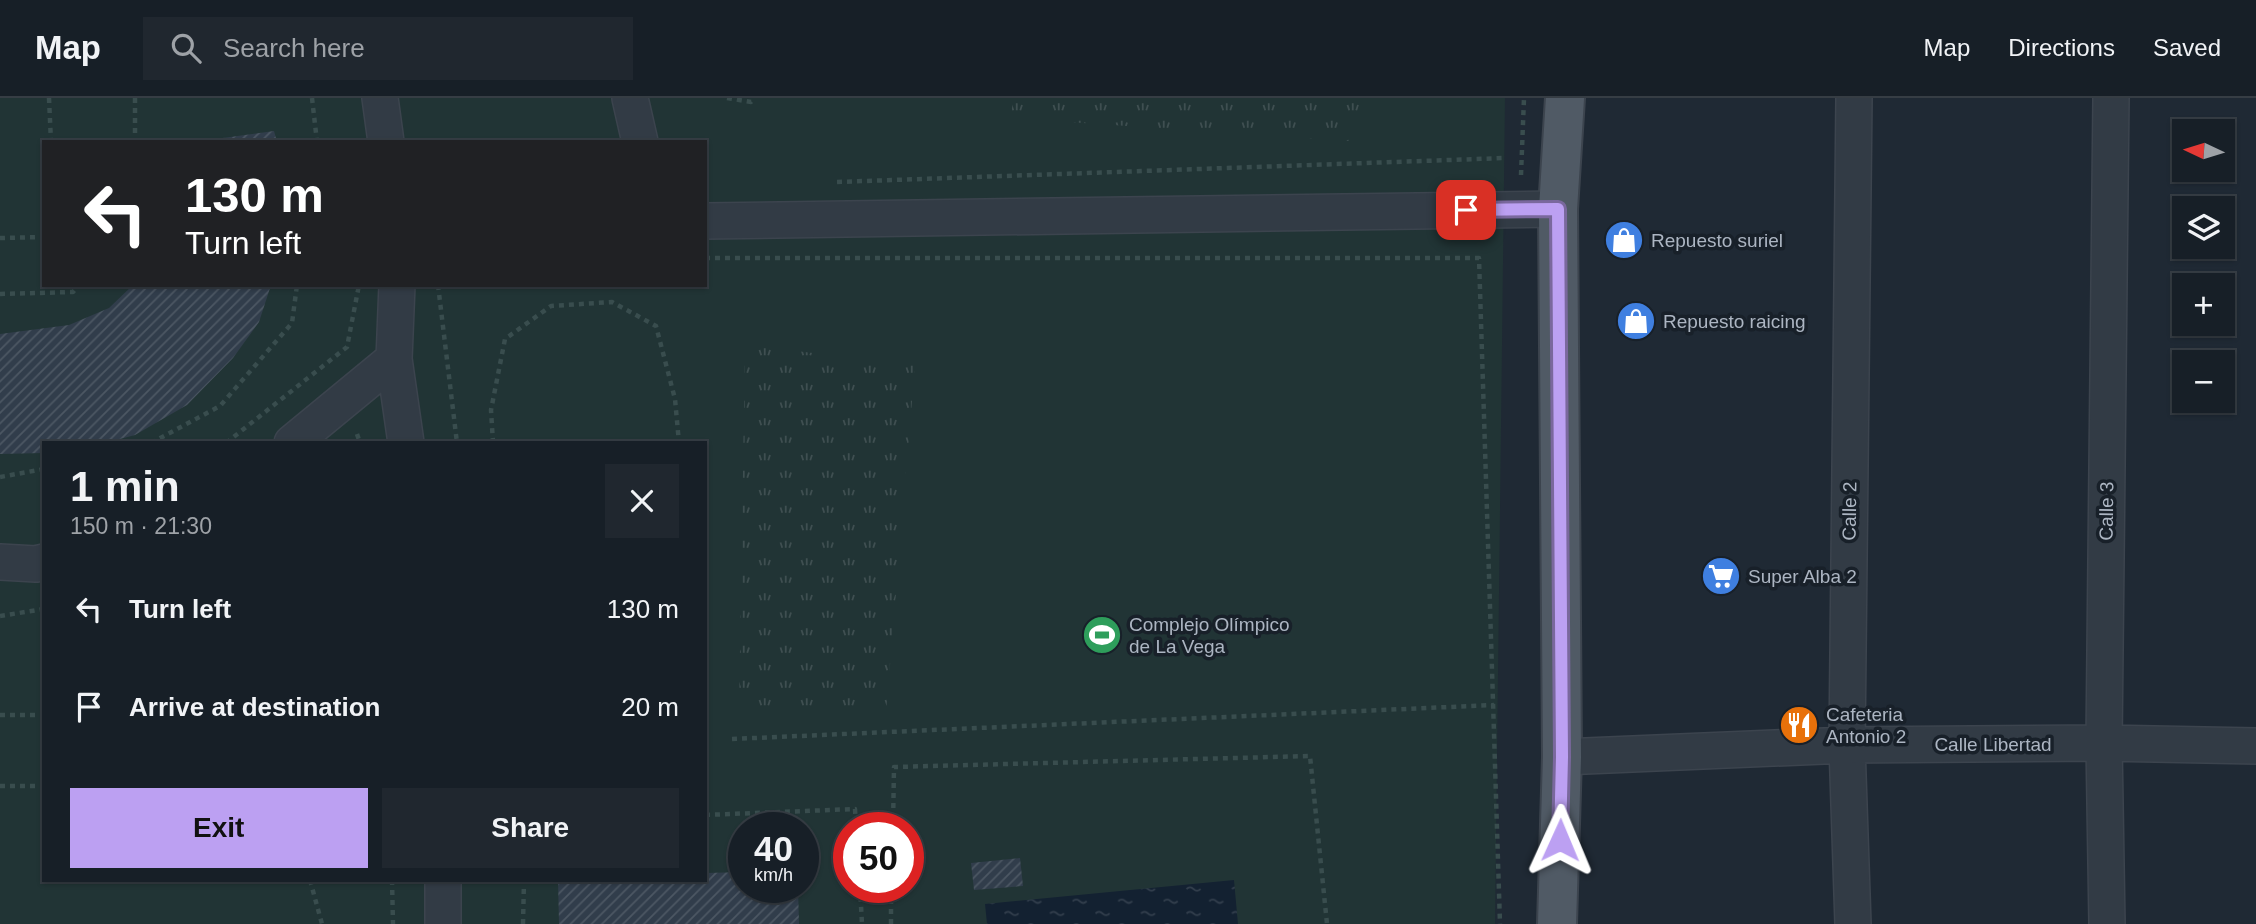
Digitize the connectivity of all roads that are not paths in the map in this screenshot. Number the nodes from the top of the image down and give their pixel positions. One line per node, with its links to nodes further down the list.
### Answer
1 (380, 98): 6 (street)
2 (630, 98): 7 (street)
3 (1565, 98): 8 (main road)
4 (1854, 98): 17 (street, Calle 2)
5 (2110, 98): 16 (street, Calle 3)
6 (386, 140)
7 (640, 140)
8 (1558, 209): 9 (street); 19 (main road)
9 (707, 220)
10 (397, 287): 11 (street)
11 (394, 359): 12 (street); 13 (street)
12 (294, 441)
13 (406, 441)
14 (0, 562): 15 (street)
15 (42, 562)
16 (2104, 743): 17 (street, Calle Libertad); 18 (street, Calle Libertad); 24 (street, Calle 3)
17 (1847, 745): 19 (street, Calle Libertad); 23 (street, Calle 2)
18 (2256, 746)
19 (1562, 757): 22 (main road)
20 (443, 882): 21 (street)
21 (443, 924)
22 (1558, 924)
23 (1853, 924)
24 (2107, 924)

